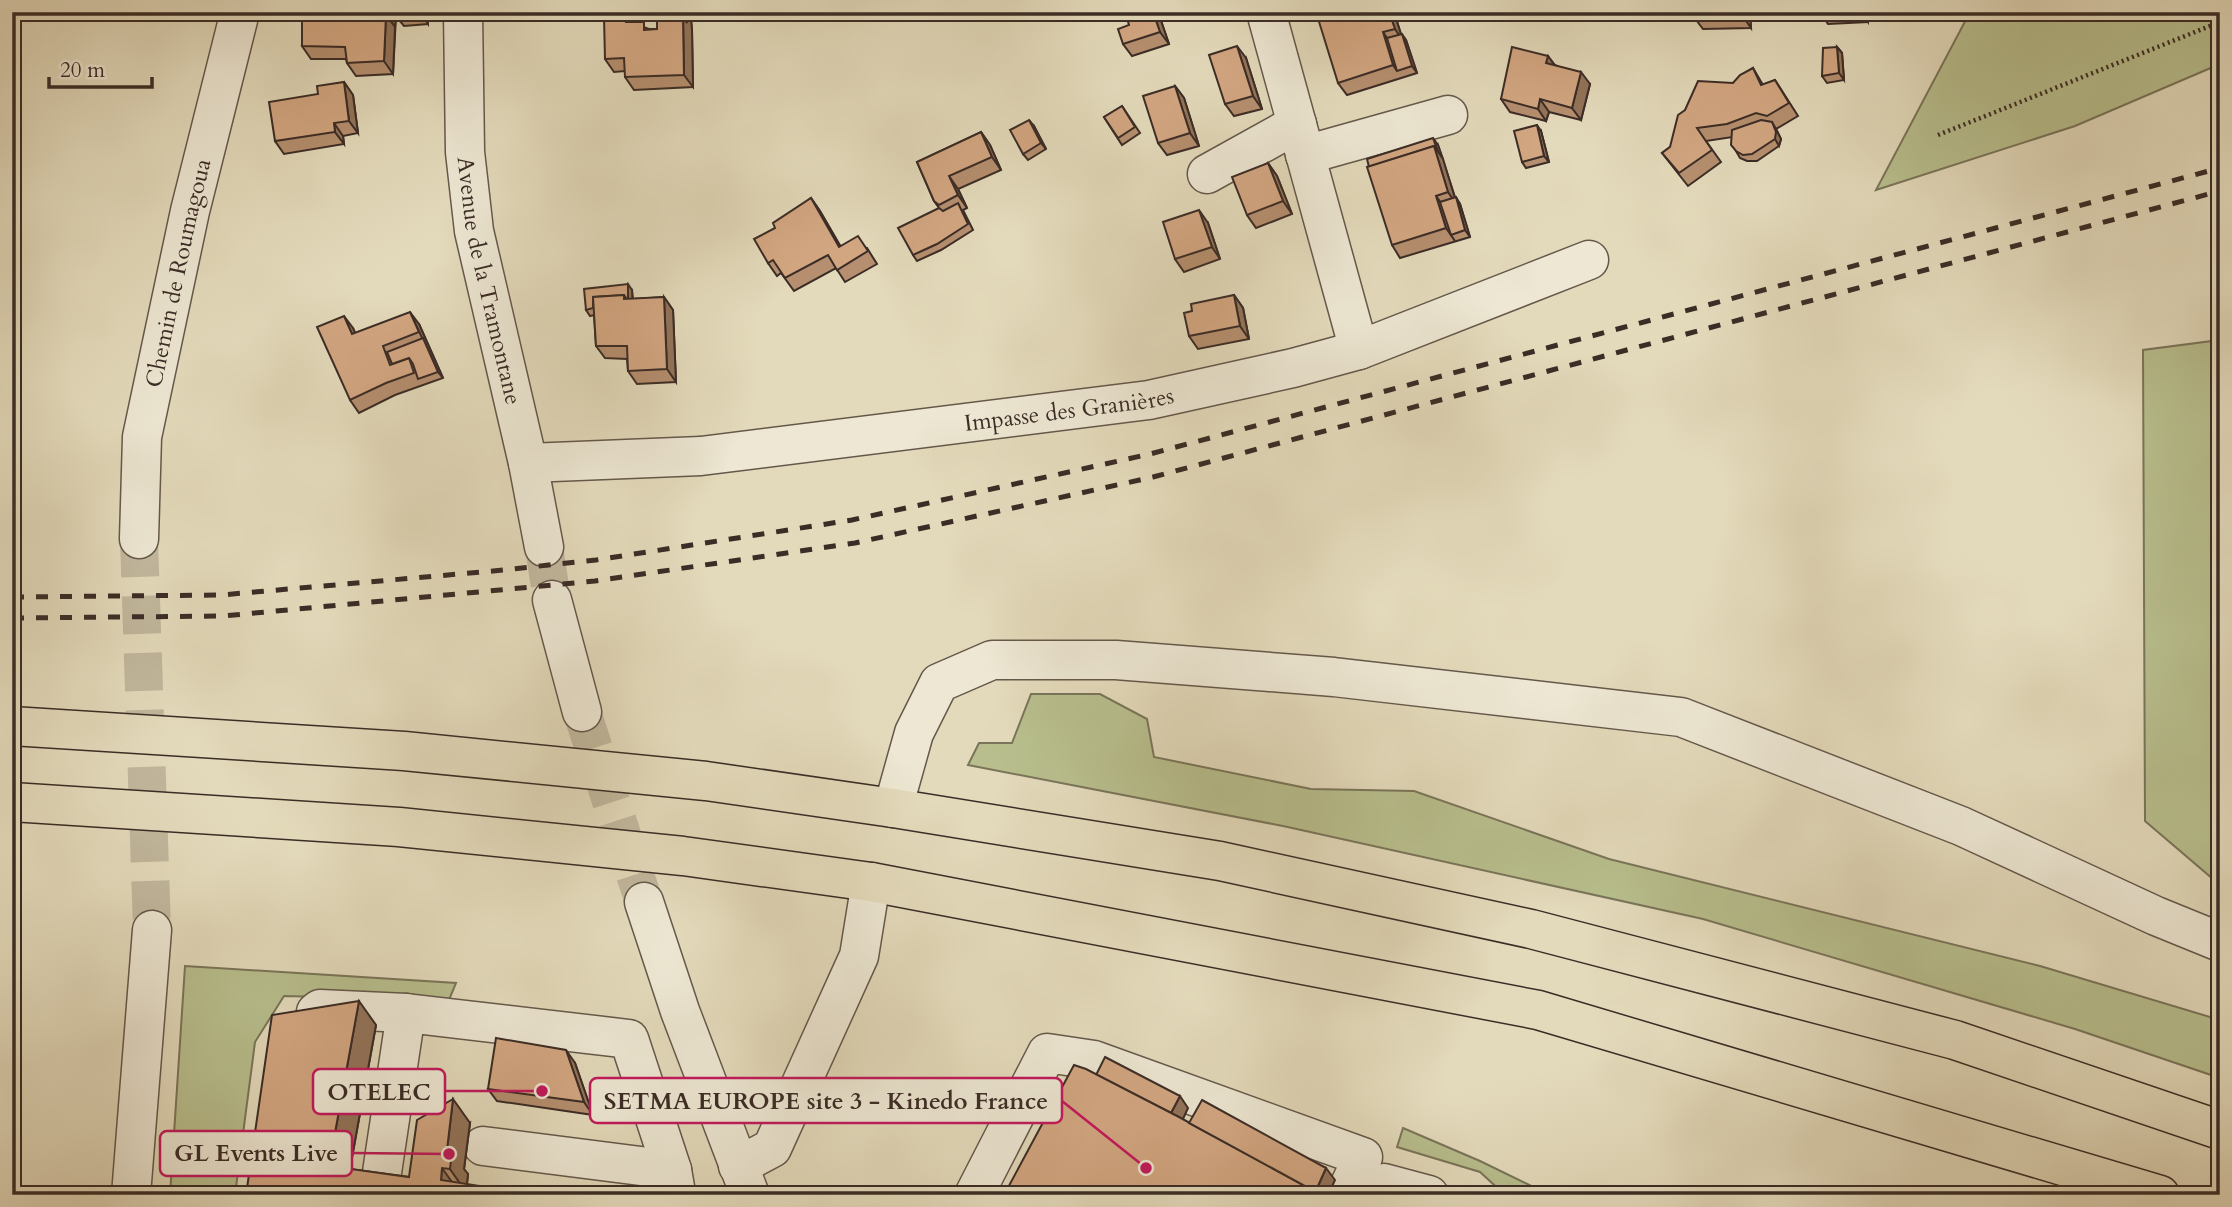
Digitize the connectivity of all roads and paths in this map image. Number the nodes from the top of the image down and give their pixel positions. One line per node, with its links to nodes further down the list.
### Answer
1 (240, 12): 12 (street, Chemin de Roumagoua)
2 (463, 12): 11 (street, Avenue de la Tramontane)
3 (1266, 12): 7 (street)
4 (2220, 22): 6 (path)
5 (1448, 115): 7 (street)
6 (1938, 135)
7 (1301, 140): 8 (street); 10 (street)
8 (1207, 174)
9 (1589, 260): 10 (street, Impasse des Granières)
10 (1359, 350): 11 (street, Impasse des Granières)
11 (528, 463): 13 (street, Avenue de la Tramontane)
12 (139, 539)
13 (544, 547)
14 (552, 600): 15 (street)
15 (582, 712)
16 (12, 726): 18 (highway)
17 (12, 802): 19 (highway)
18 (893, 807): 22 (street); 25 (highway)
19 (871, 882): 28 (street); 35 (highway)
20 (644, 902): 28 (street)
21 (152, 930): 30 (street)
22 (2220, 942)
23 (406, 1013): 24 (street); 27 (street); 29 (street)
24 (289, 1025)
25 (2220, 1130)
26 (483, 1146): 29 (street)
27 (381, 1179)
28 (744, 1181)
29 (675, 1182)
30 (131, 1195)
31 (974, 1195): 32 (street)
32 (1345, 1195)
33 (1378, 1195): 34 (street)
34 (1429, 1195)
35 (2160, 1195)

